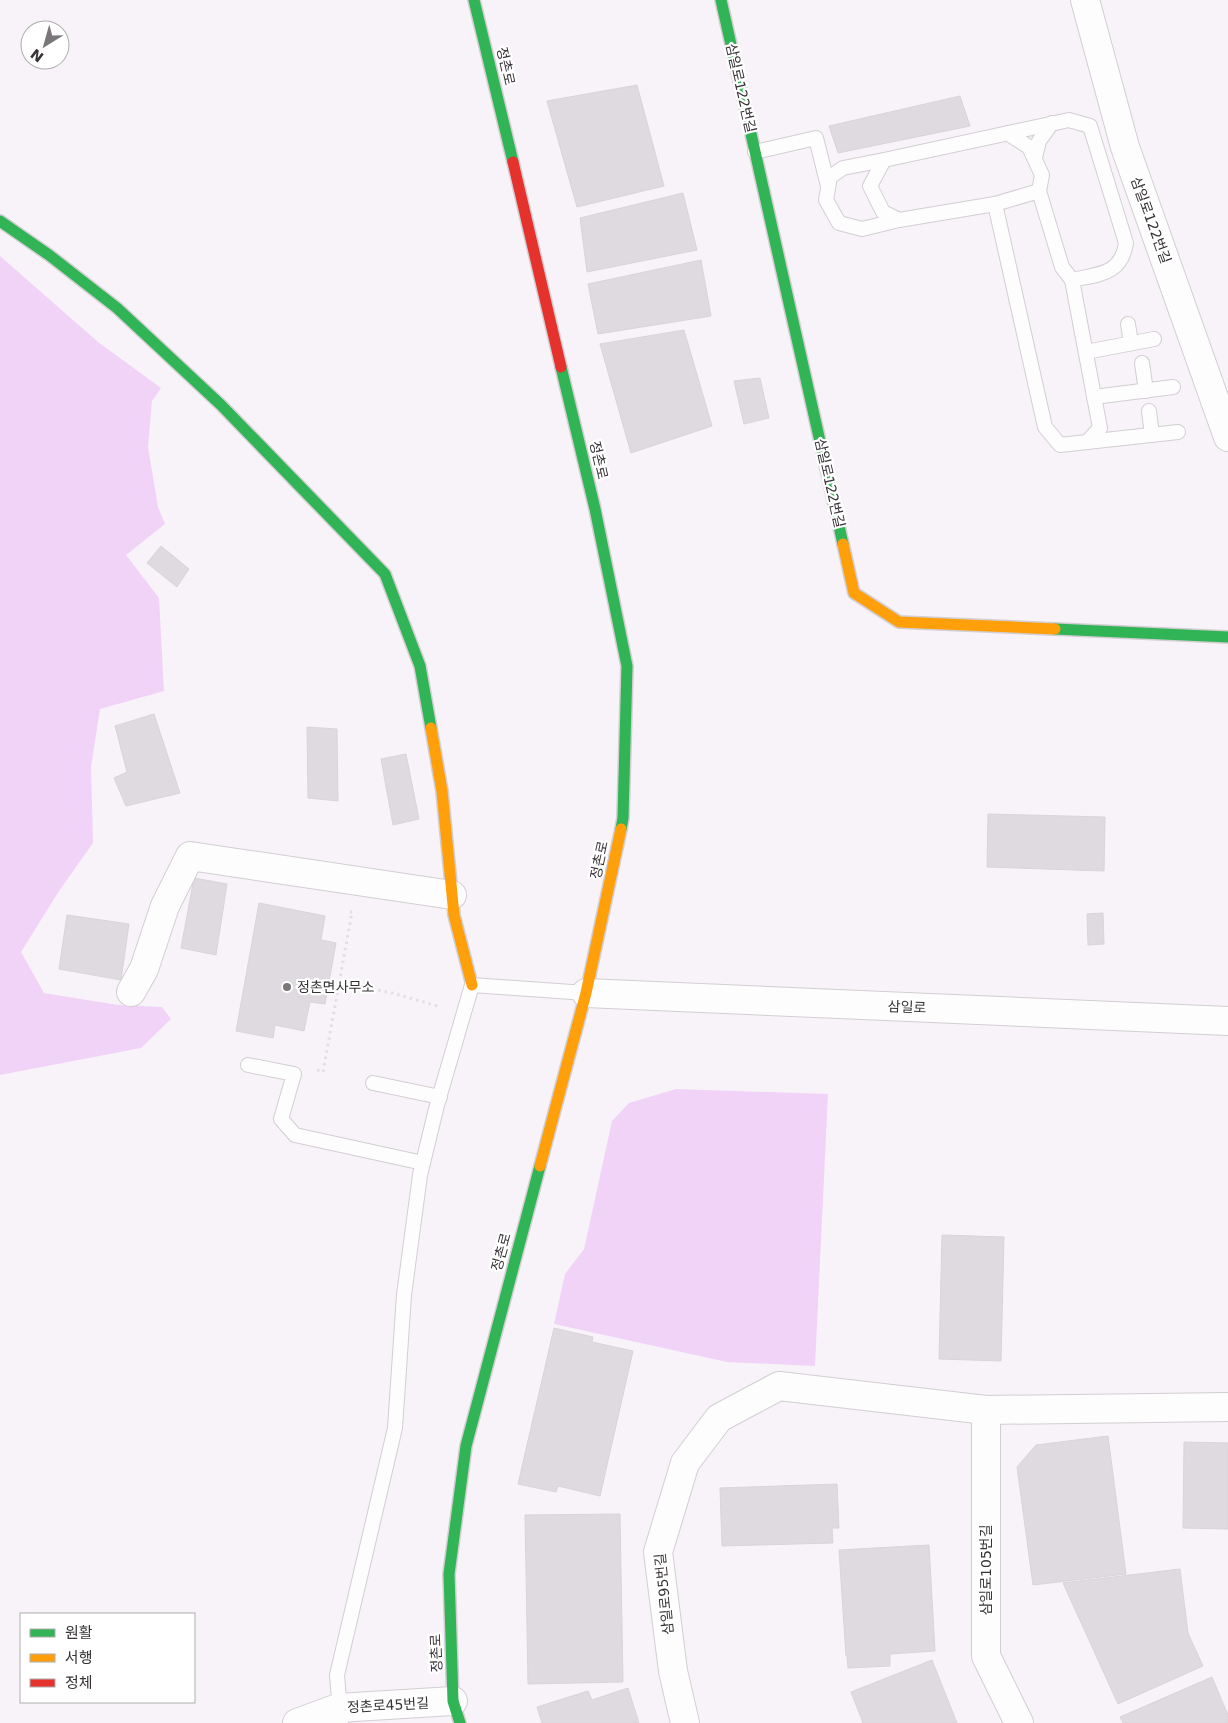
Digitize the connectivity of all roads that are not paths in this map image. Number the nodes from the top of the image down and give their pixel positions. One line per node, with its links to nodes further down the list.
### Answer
1 (474, 0): 32 (street, 정촌로)
2 (722, 0): 6 (street, 삼일로122번길)
3 (1085, 0): 26 (street, 삼일로122번길)
4 (1052, 123): 5 (lane); 7 (lane); 14 (lane)
5 (1008, 133): 7 (lane); 8 (lane)
6 (755, 152): 9 (lane); 28 (street, 삼일로122번길)
7 (1035, 158): 10 (lane)
8 (884, 160): 9 (lane); 12 (lane)
9 (828, 186): 12 (lane)
10 (1039, 191): 11 (lane); 14 (lane)
11 (995, 204): 12 (lane); 27 (lane)
12 (900, 220)
13 (0, 221): 29 (street)
14 (1072, 280): 18 (lane)
15 (1128, 324): 17 (lane)
16 (1154, 339): 17 (lane)
17 (1131, 343): 18 (lane)
18 (1086, 352): 22 (lane)
19 (1142, 363): 21 (lane)
20 (1173, 387): 21 (lane)
21 (1146, 391): 22 (lane)
22 (1094, 397): 27 (lane)
23 (1149, 411): 25 (lane)
24 (1178, 432): 25 (lane)
25 (1152, 435): 27 (lane)
26 (1228, 437)
27 (1087, 442)
28 (1228, 637)
29 (452, 895): 30 (street); 31 (street)
30 (472, 985): 32 (lane); 36 (lane)
31 (131, 992)
32 (586, 994): 33 (street, 삼일로); 40 (street, 정촌로)
33 (1228, 1020)
34 (248, 1065): 37 (lane)
35 (373, 1083): 36 (lane)
36 (440, 1097): 37 (lane)
37 (422, 1163): 41 (lane)
38 (1228, 1407): 39 (street)
39 (986, 1410): 43 (street, 삼일로95번길); 44 (street, 삼일로105번길)
40 (456, 1712): 41 (street, 정촌로45번길)
41 (340, 1716): 42 (street, 정촌로45번길)
42 (297, 1723)
43 (685, 1723)
44 (1019, 1723)

